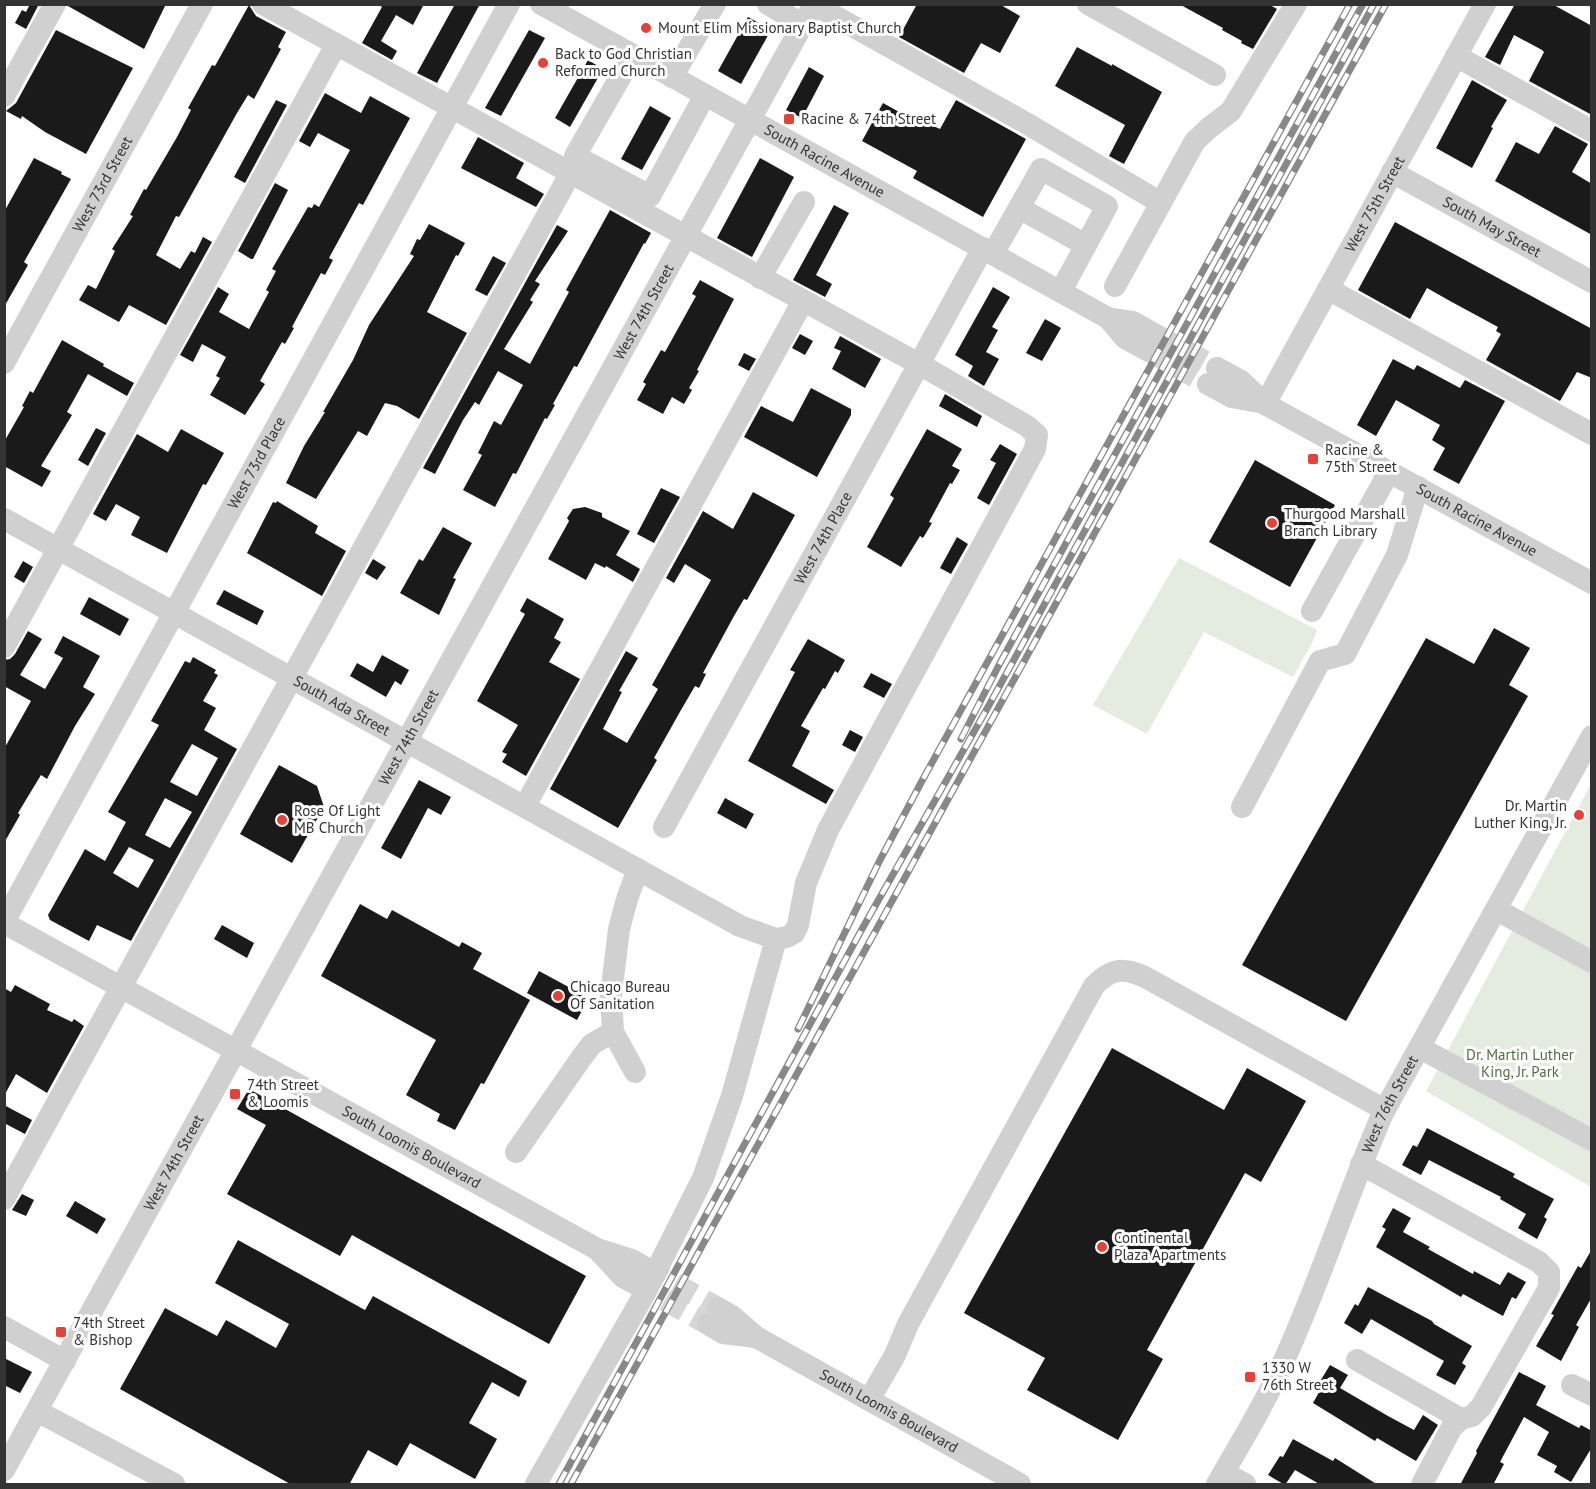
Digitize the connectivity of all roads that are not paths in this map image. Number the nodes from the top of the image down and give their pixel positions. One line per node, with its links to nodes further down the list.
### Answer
1 (55, 4): 18 (street)
2 (202, 4): 37 (street, West 73rd Street)
3 (263, 4): 12 (street)
4 (509, 4): 19 (street, West 73rd Place)
5 (541, 4): 13 (street, South Racine Avenue)
6 (715, 4): 16 (street)
7 (768, 4): 11 (street)
8 (1088, 4): 15 (street)
9 (1296, 4): 25 (street)
10 (1485, 4): 14 (street, West 75th Street)
11 (811, 10): 20 (street, West 74th Street); 25 (street)
12 (336, 45): 19 (street); 45 (street)
13 (633, 55): 16 (street, South Racine Avenue); 17 (street)
14 (1456, 56): 21 (street); 22 (street, West 75th Street)
15 (1215, 75)
16 (672, 77): 17 (street, South Racine Avenue)
17 (705, 95): 20 (street, South Racine Avenue)
18 (4, 96)
19 (452, 109): 23 (street); 48 (street, West 73rd Place)
20 (750, 120): 27 (street, West 74th Street); 29 (street, South Racine Avenue)
21 (1592, 131)
22 (1392, 172): 31 (street, South May Street); 33 (street, West 75th Street)
23 (570, 174): 27 (street); 50 (street)
24 (804, 202): 30 (street)
25 (1161, 203): 32 (street)
26 (1019, 208): 28 (street); 28 (street, West 74th Place); 29 (street, West 74th Place)
27 (686, 237): 30 (street); 52 (street, West 74th Street)
28 (1086, 245): 34 (street)
29 (988, 251): 34 (street, South Racine Avenue); 38 (street, West 74th Place)
30 (760, 278): 35 (street)
31 (1592, 282)
32 (1114, 286)
33 (1328, 289): 40 (street, West 75th Street); 41 (street)
34 (1060, 291): 36 (street, South Racine Avenue)
35 (803, 301): 38 (street); 53 (street)
36 (1152, 343)
37 (4, 363)
38 (919, 364): 55 (street, West 74th Place); 59 (street)
39 (1213, 376): 40 (street, South Racine Avenue)
40 (1265, 404): 42 (street, South Racine Avenue)
41 (1592, 435)
42 (1389, 472): 43 (street, South Racine Avenue); 47 (street)
43 (1418, 488): 46 (street, South Racine Avenue); 54 (street)
44 (4, 519): 45 (street, South Ada Street)
45 (58, 548): 48 (street, South Ada Street); 49 (street)
46 (1592, 583)
47 (1312, 611)
48 (175, 613): 50 (street, South Ada Street); 58 (street, West 73rd Place)
49 (4, 647)
50 (292, 677): 52 (street, South Ada Street); 61 (street)
51 (1592, 736): 57 (street, West 76th Street)
52 (408, 741): 53 (street, South Ada Street); 64 (street, West 74th Street)
53 (525, 806): 56 (street, South Ada Street)
54 (1242, 807)
55 (664, 826)
56 (638, 869): 59 (street, South Ada Street); 62 (street)
57 (1497, 910): 60 (street); 63 (street, West 76th Street)
58 (4, 922): 61 (street, South Loomis Boulevard)
59 (776, 939): 82 (street)
60 (1592, 962)
61 (121, 988): 64 (street, South Loomis Boulevard); 70 (street)
62 (613, 1032): 65 (street); 68 (street)
63 (1420, 1048): 66 (street, West 76th Street); 67 (street)
64 (236, 1051): 71 (street, South Loomis Boulevard); 75 (street, West 74th Street)
65 (635, 1072)
66 (1385, 1110): 69 (street, West 76th Street); 76 (street)
67 (1592, 1140)
68 (516, 1152)
69 (1361, 1164): 78 (street); 80 (street, West 76th Street)
70 (4, 1199)
71 (641, 1276)
72 (713, 1316): 76 (street, South Loomis Boulevard)
73 (4, 1327): 75 (street)
74 (1356, 1360): 78 (street)
75 (65, 1361): 77 (street, West 74th Street)
76 (869, 1400): 83 (street, South Loomis Boulevard)
77 (37, 1411): 79 (street, West 74th Street); 81 (street)
78 (1461, 1419): 85 (street)
79 (4, 1470)
80 (1221, 1479): 84 (street)
81 (174, 1485)
82 (536, 1485)
83 (1020, 1485)
84 (1245, 1485)
85 (1422, 1485)

